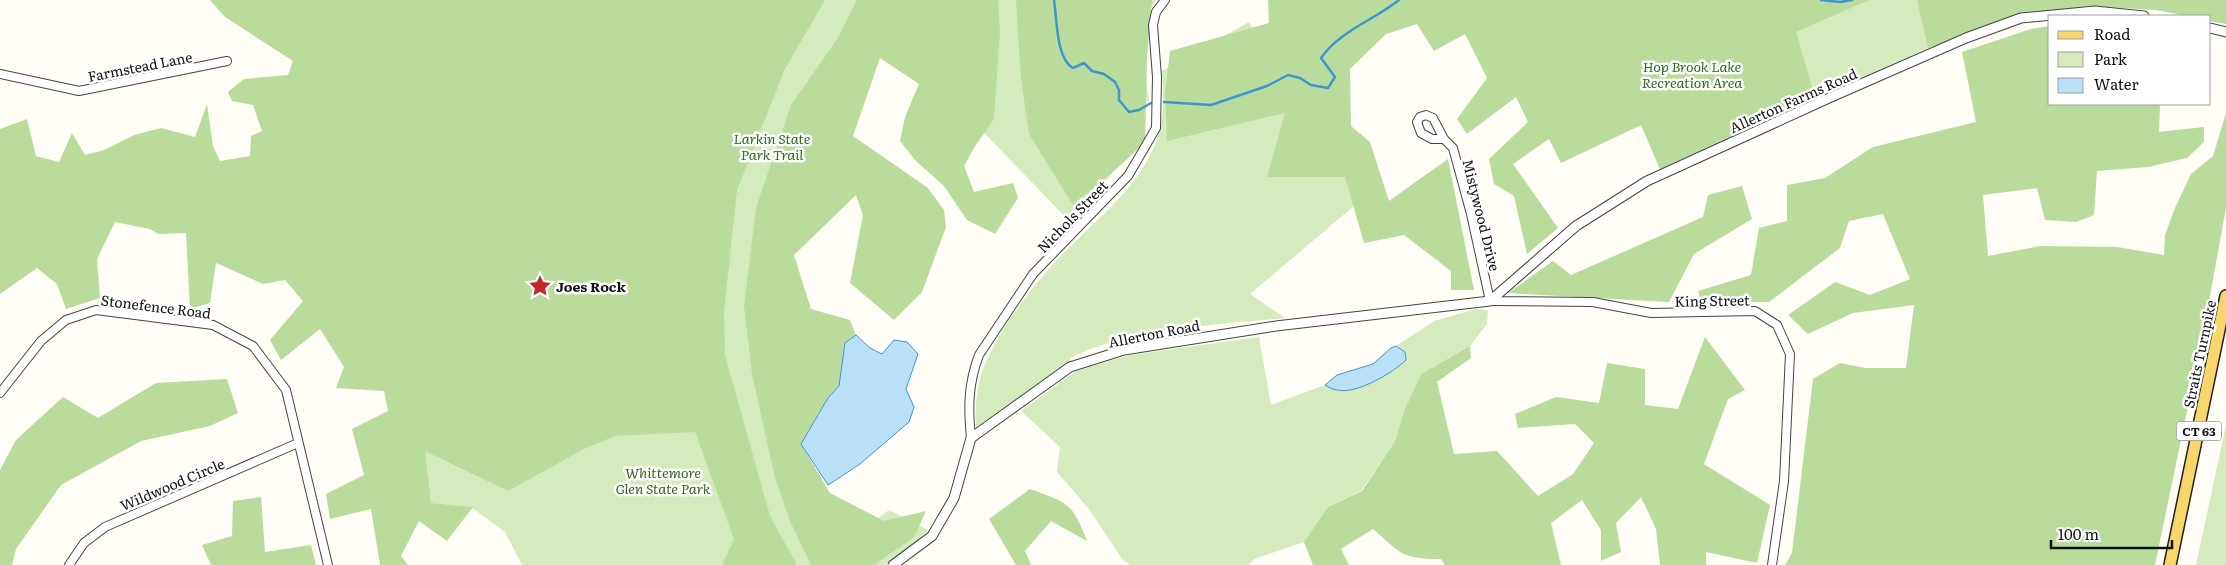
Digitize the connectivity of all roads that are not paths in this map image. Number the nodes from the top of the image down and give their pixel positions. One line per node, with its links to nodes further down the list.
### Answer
1 (1164, 2): 13 (street, Nichols Street)
2 (2048, 15): 11 (street, Allerton Farms Road)
3 (2053, 15): 4 (street, Allerton Farms Road)
4 (2134, 15)
5 (2211, 28): 6 (street)
6 (2226, 32)
7 (227, 61): 8 (street, Farmstead Lane)
8 (0, 74)
9 (1444, 139): 11 (street, Mistywood Drive)
10 (2226, 296): 19 (main road, Straits Turnpike / CT 63)
11 (1490, 301): 13 (street, Allerton Road); 18 (street, King Street)
12 (0, 393): 14 (street, Stonefence Road)
13 (971, 438): 17 (street)
14 (298, 444): 15 (street, Wildwood Circle); 16 (street, Stonefence Road)
15 (69, 565)
16 (328, 565)
17 (893, 565)
18 (1772, 565)
19 (2170, 565)

